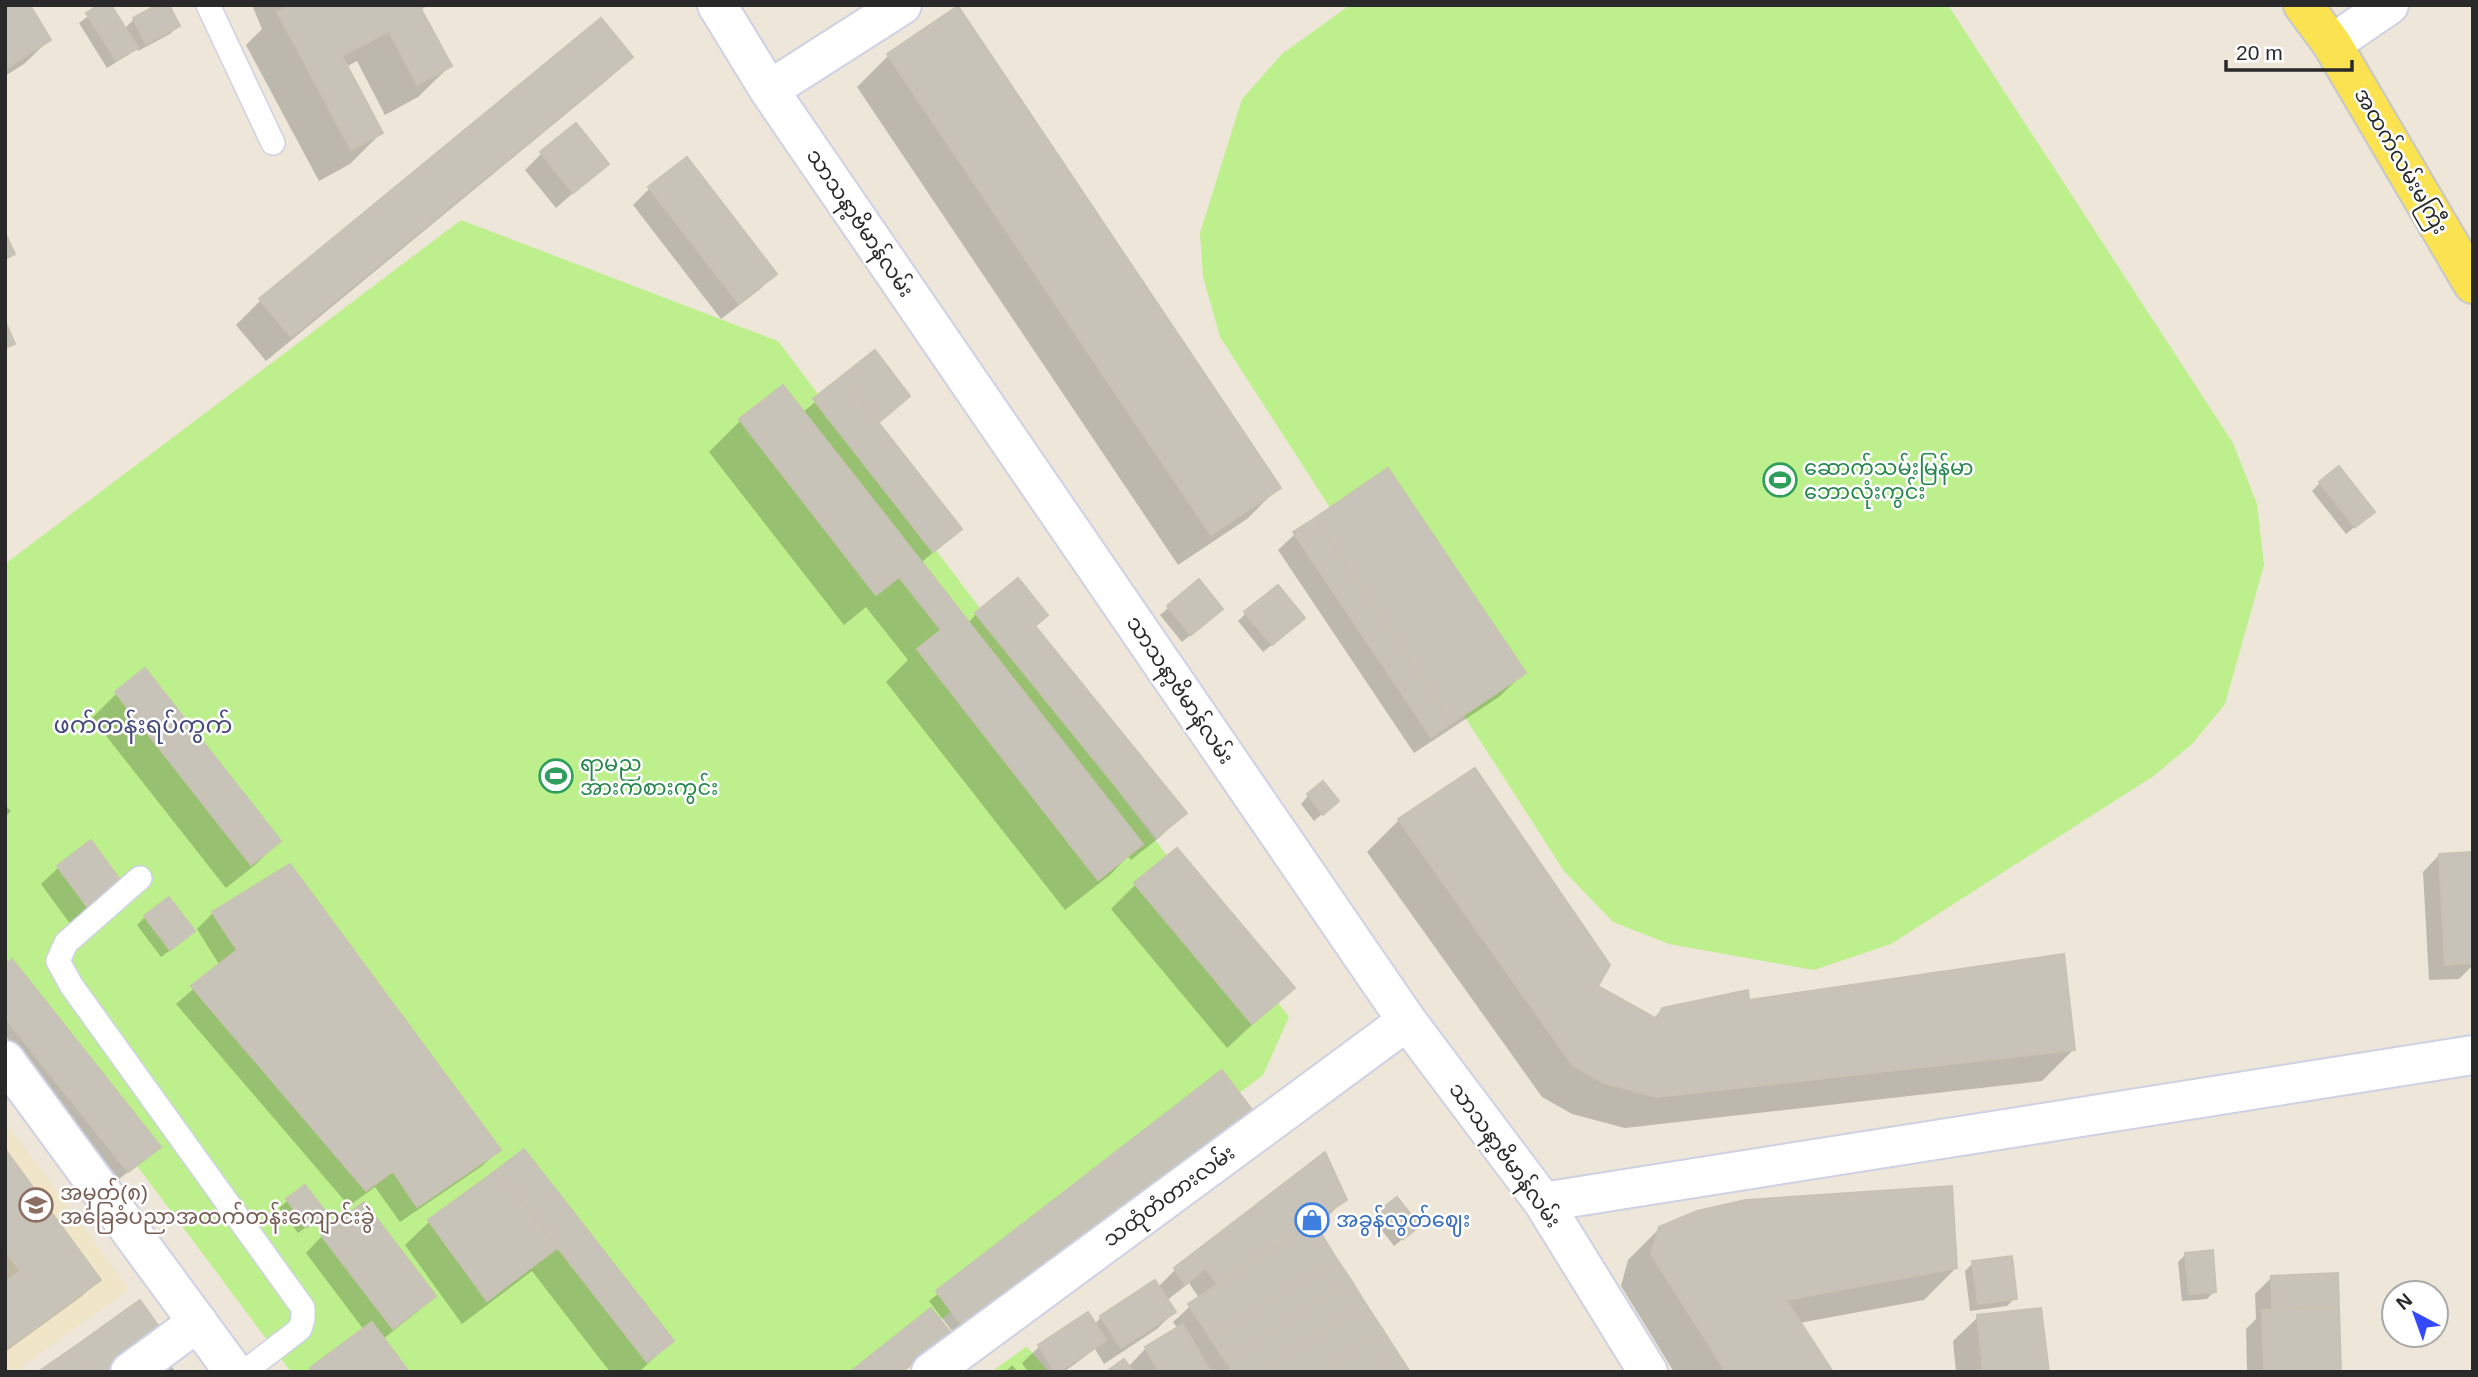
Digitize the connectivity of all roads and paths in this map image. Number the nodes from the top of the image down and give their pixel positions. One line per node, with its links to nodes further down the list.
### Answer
1 (208, 5): 8 (lane)
2 (717, 5): 7 (street, သာသနာ့ဗိမာန်လမ်း)
3 (902, 5): 7 (street)
4 (2303, 5): 6 (main road, အထက်လမ်းမကြီး)
5 (2389, 5): 6 (street)
6 (2332, 44): 9 (main road, အထက်လမ်းမကြီး)
7 (769, 90): 11 (street, သာသနာ့ဗိမာန်လမ်း)
8 (273, 143)
9 (2473, 284)
10 (141, 878): 18 (lane)
11 (1407, 1021): 14 (street, သာသနာ့ဗိမာန်လမ်း); 19 (street, သထုံတံတားလမ်း)
12 (2473, 1055): 14 (street)
13 (8, 1070): 15 (street)
14 (1543, 1202): 20 (street, သာသနာ့ဗိမာန်လမ်း)
15 (198, 1322): 16 (street); 17 (street)
16 (130, 1372)
17 (234, 1372)
18 (244, 1372)
19 (931, 1372)
20 (1648, 1372)

